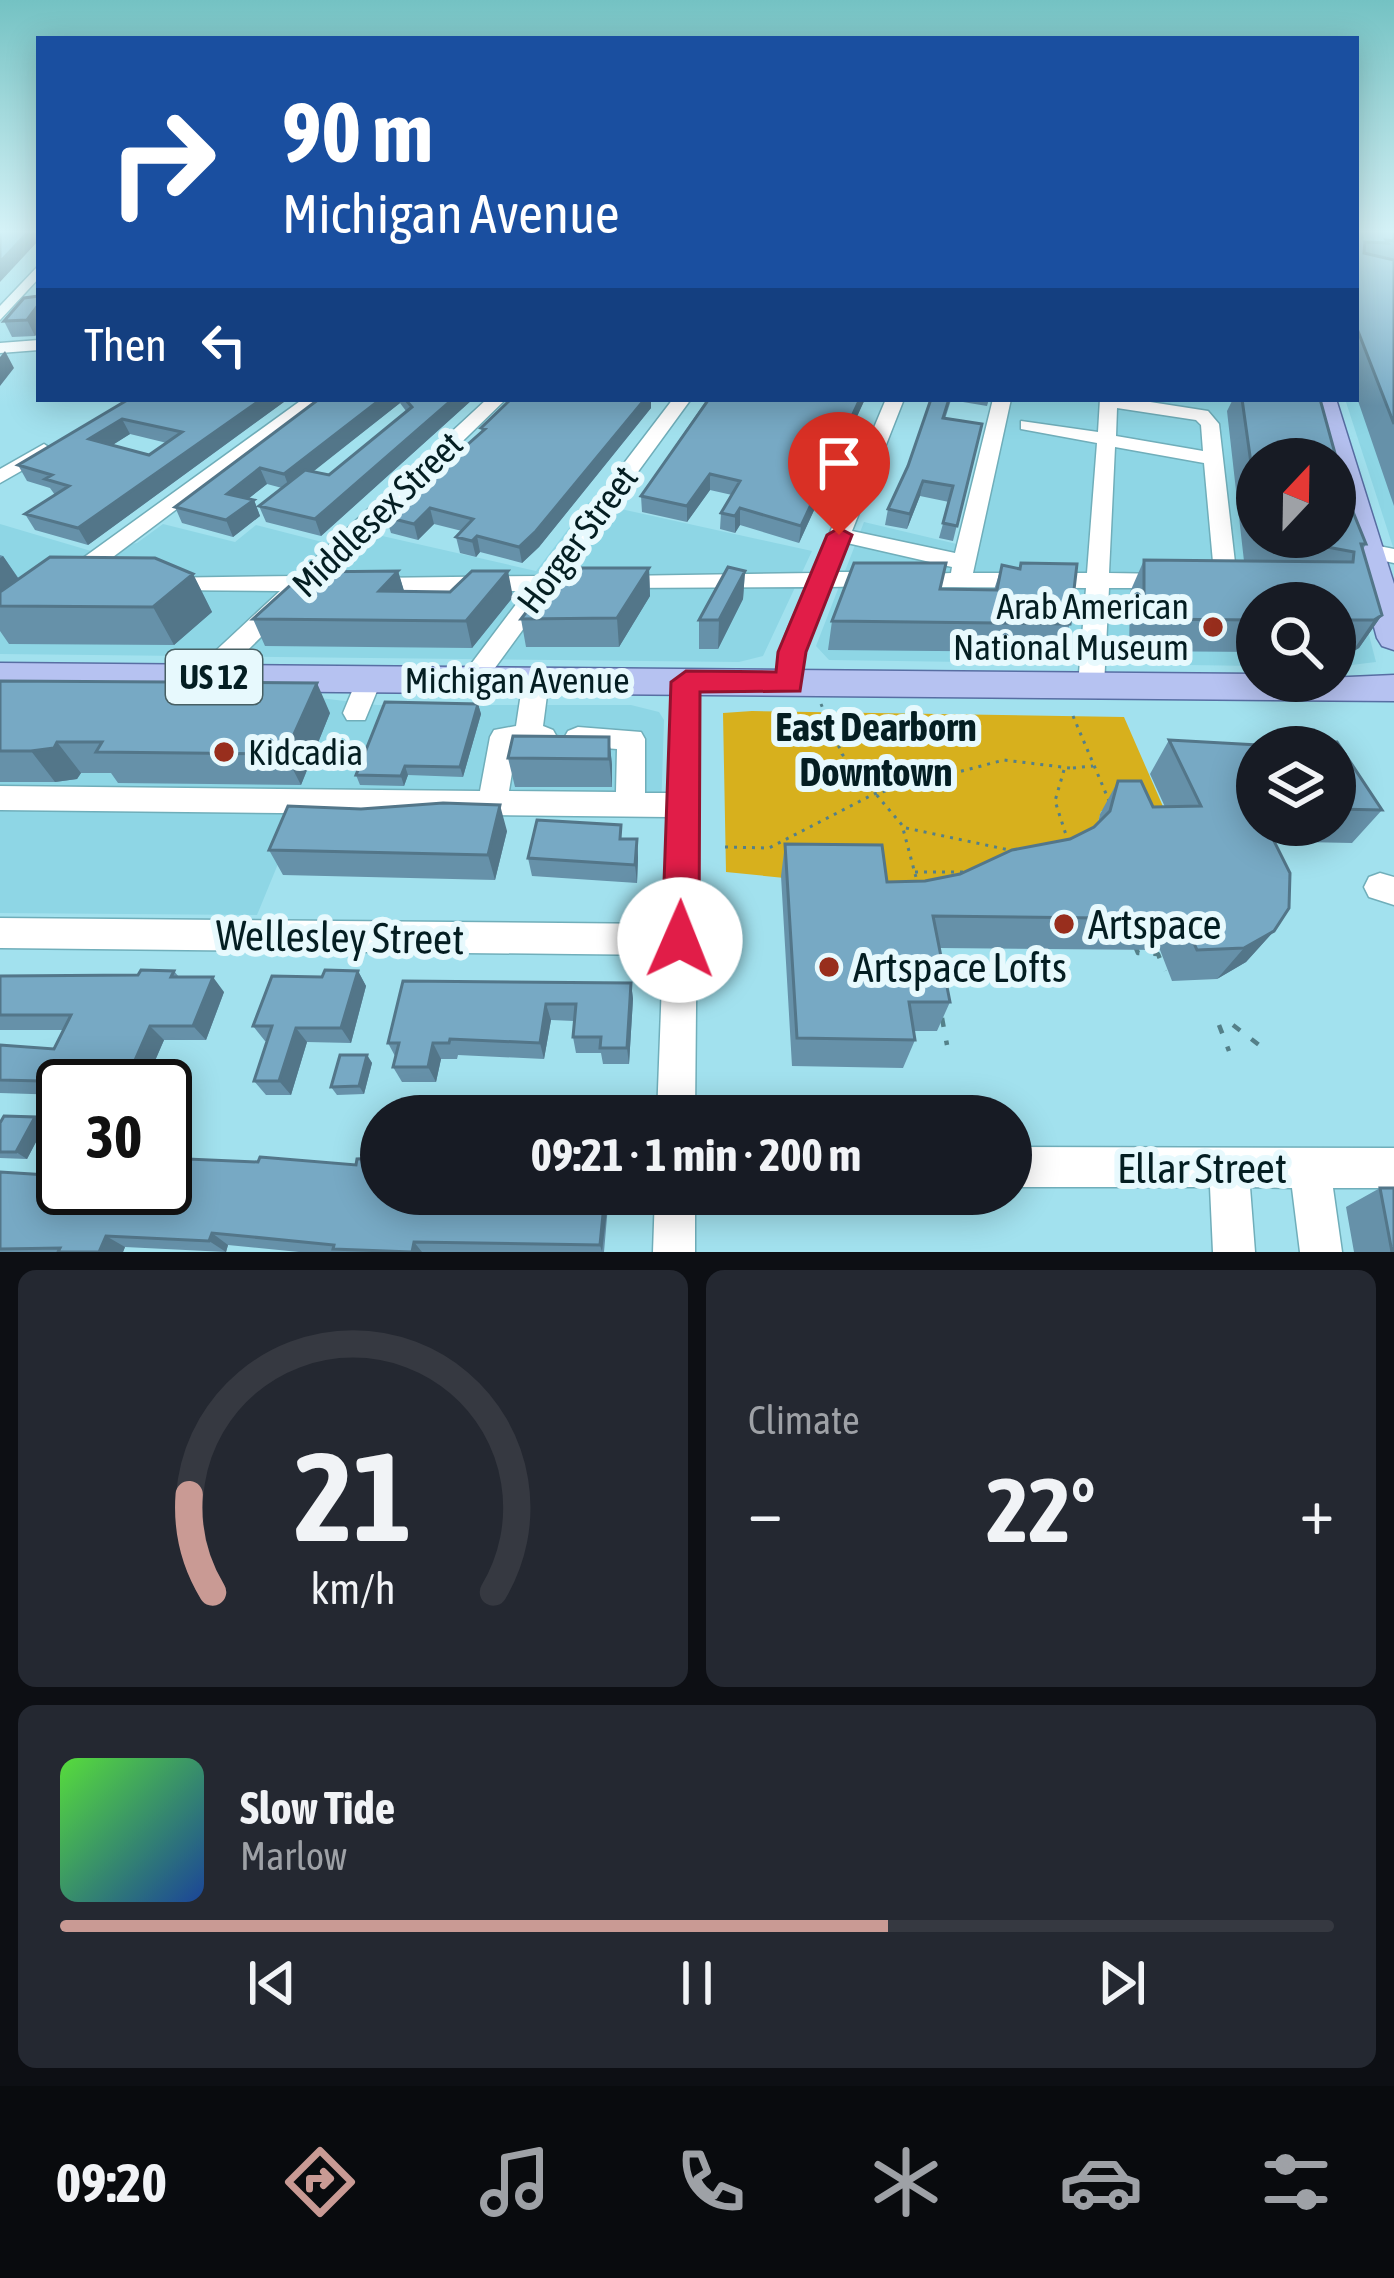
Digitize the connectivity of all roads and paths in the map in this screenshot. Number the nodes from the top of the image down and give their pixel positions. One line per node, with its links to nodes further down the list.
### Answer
1 (23, 288): 2 (street)
2 (0, 316)
3 (36, 345): 4 (street)
4 (0, 348)
5 (310, 402): 24 (street)
6 (494, 402): 24 (street, Middlesex Street)
7 (680, 402): 25 (street, Horger Street)
8 (894, 402): 19 (street)
9 (1001, 402): 21 (street)
10 (1109, 402): 15 (street)
11 (1134, 402): 13 (street)
12 (1325, 402): 20 (main road)
13 (1198, 407): 17 (street)
14 (1027, 425): 15 (street)
15 (1107, 440): 17 (street); 23 (street)
16 (56, 443): 18 (street)
17 (1214, 459): 23 (street)
18 (0, 477)
19 (839, 535): 21 (street); 22 (street)
20 (1381, 554): 26 (main road)
21 (962, 572): 22 (street); 23 (street)
22 (820, 581): 25 (street); 33 (street)
23 (1097, 583): 35 (street)
24 (301, 585): 25 (street); 28 (street, Middlesex Street)
25 (543, 585): 30 (street, Horger Street)
26 (1394, 638)
27 (0, 676): 28 (main road, Michigan Avenue / US 12)
28 (204, 677): 29 (main road, Michigan Avenue / US 12)
29 (369, 679): 30 (main road, Michigan Avenue / US 12); 37 (street)
30 (472, 680): 31 (main road, Michigan Avenue / US 12)
31 (536, 680): 32 (main road, Michigan Avenue / US 12); 38 (street)
32 (686, 682): 33 (main road, Michigan Avenue / US 12); 45 (street)
33 (790, 683): 35 (main road, Michigan Avenue / US 12)
34 (1394, 688): 35 (main road, Michigan Avenue / US 12)
35 (1082, 701): 39 (path)
36 (821, 702): 41 (path)
37 (356, 713)
38 (528, 737): 43 (street); 44 (street)
39 (1094, 766): 40 (path); 46 (path)
40 (1070, 768): 41 (path); 50 (path)
41 (874, 794): 47 (path); 48 (path)
42 (0, 798): 43 (street)
43 (492, 802): 44 (street)
44 (630, 803): 45 (street)
45 (683, 805): 56 (street)
46 (1112, 809)
47 (904, 828): 49 (path); 52 (path)
48 (725, 847)
49 (1030, 854)
50 (1070, 854)
51 (976, 871): 52 (path)
52 (915, 872): 53 (path)
53 (918, 887)
54 (0, 933): 56 (street, Wellesley Street)
55 (1150, 938): 57 (path)
56 (680, 940): 64 (street)
57 (1165, 971)
58 (941, 1012): 61 (path)
59 (1233, 1024): 63 (path)
60 (1219, 1025): 62 (path)
61 (946, 1046)
62 (1229, 1051)
63 (1267, 1052)
64 (676, 1095)
65 (1032, 1167): 66 (street, Ellar Street)
66 (1224, 1168): 67 (street, Ellar Street); 71 (street)
67 (1310, 1168): 68 (street, Ellar Street); 72 (street)
68 (1394, 1168)
69 (675, 1215): 70 (street)
70 (674, 1252)
71 (1234, 1252)
72 (1321, 1252)

